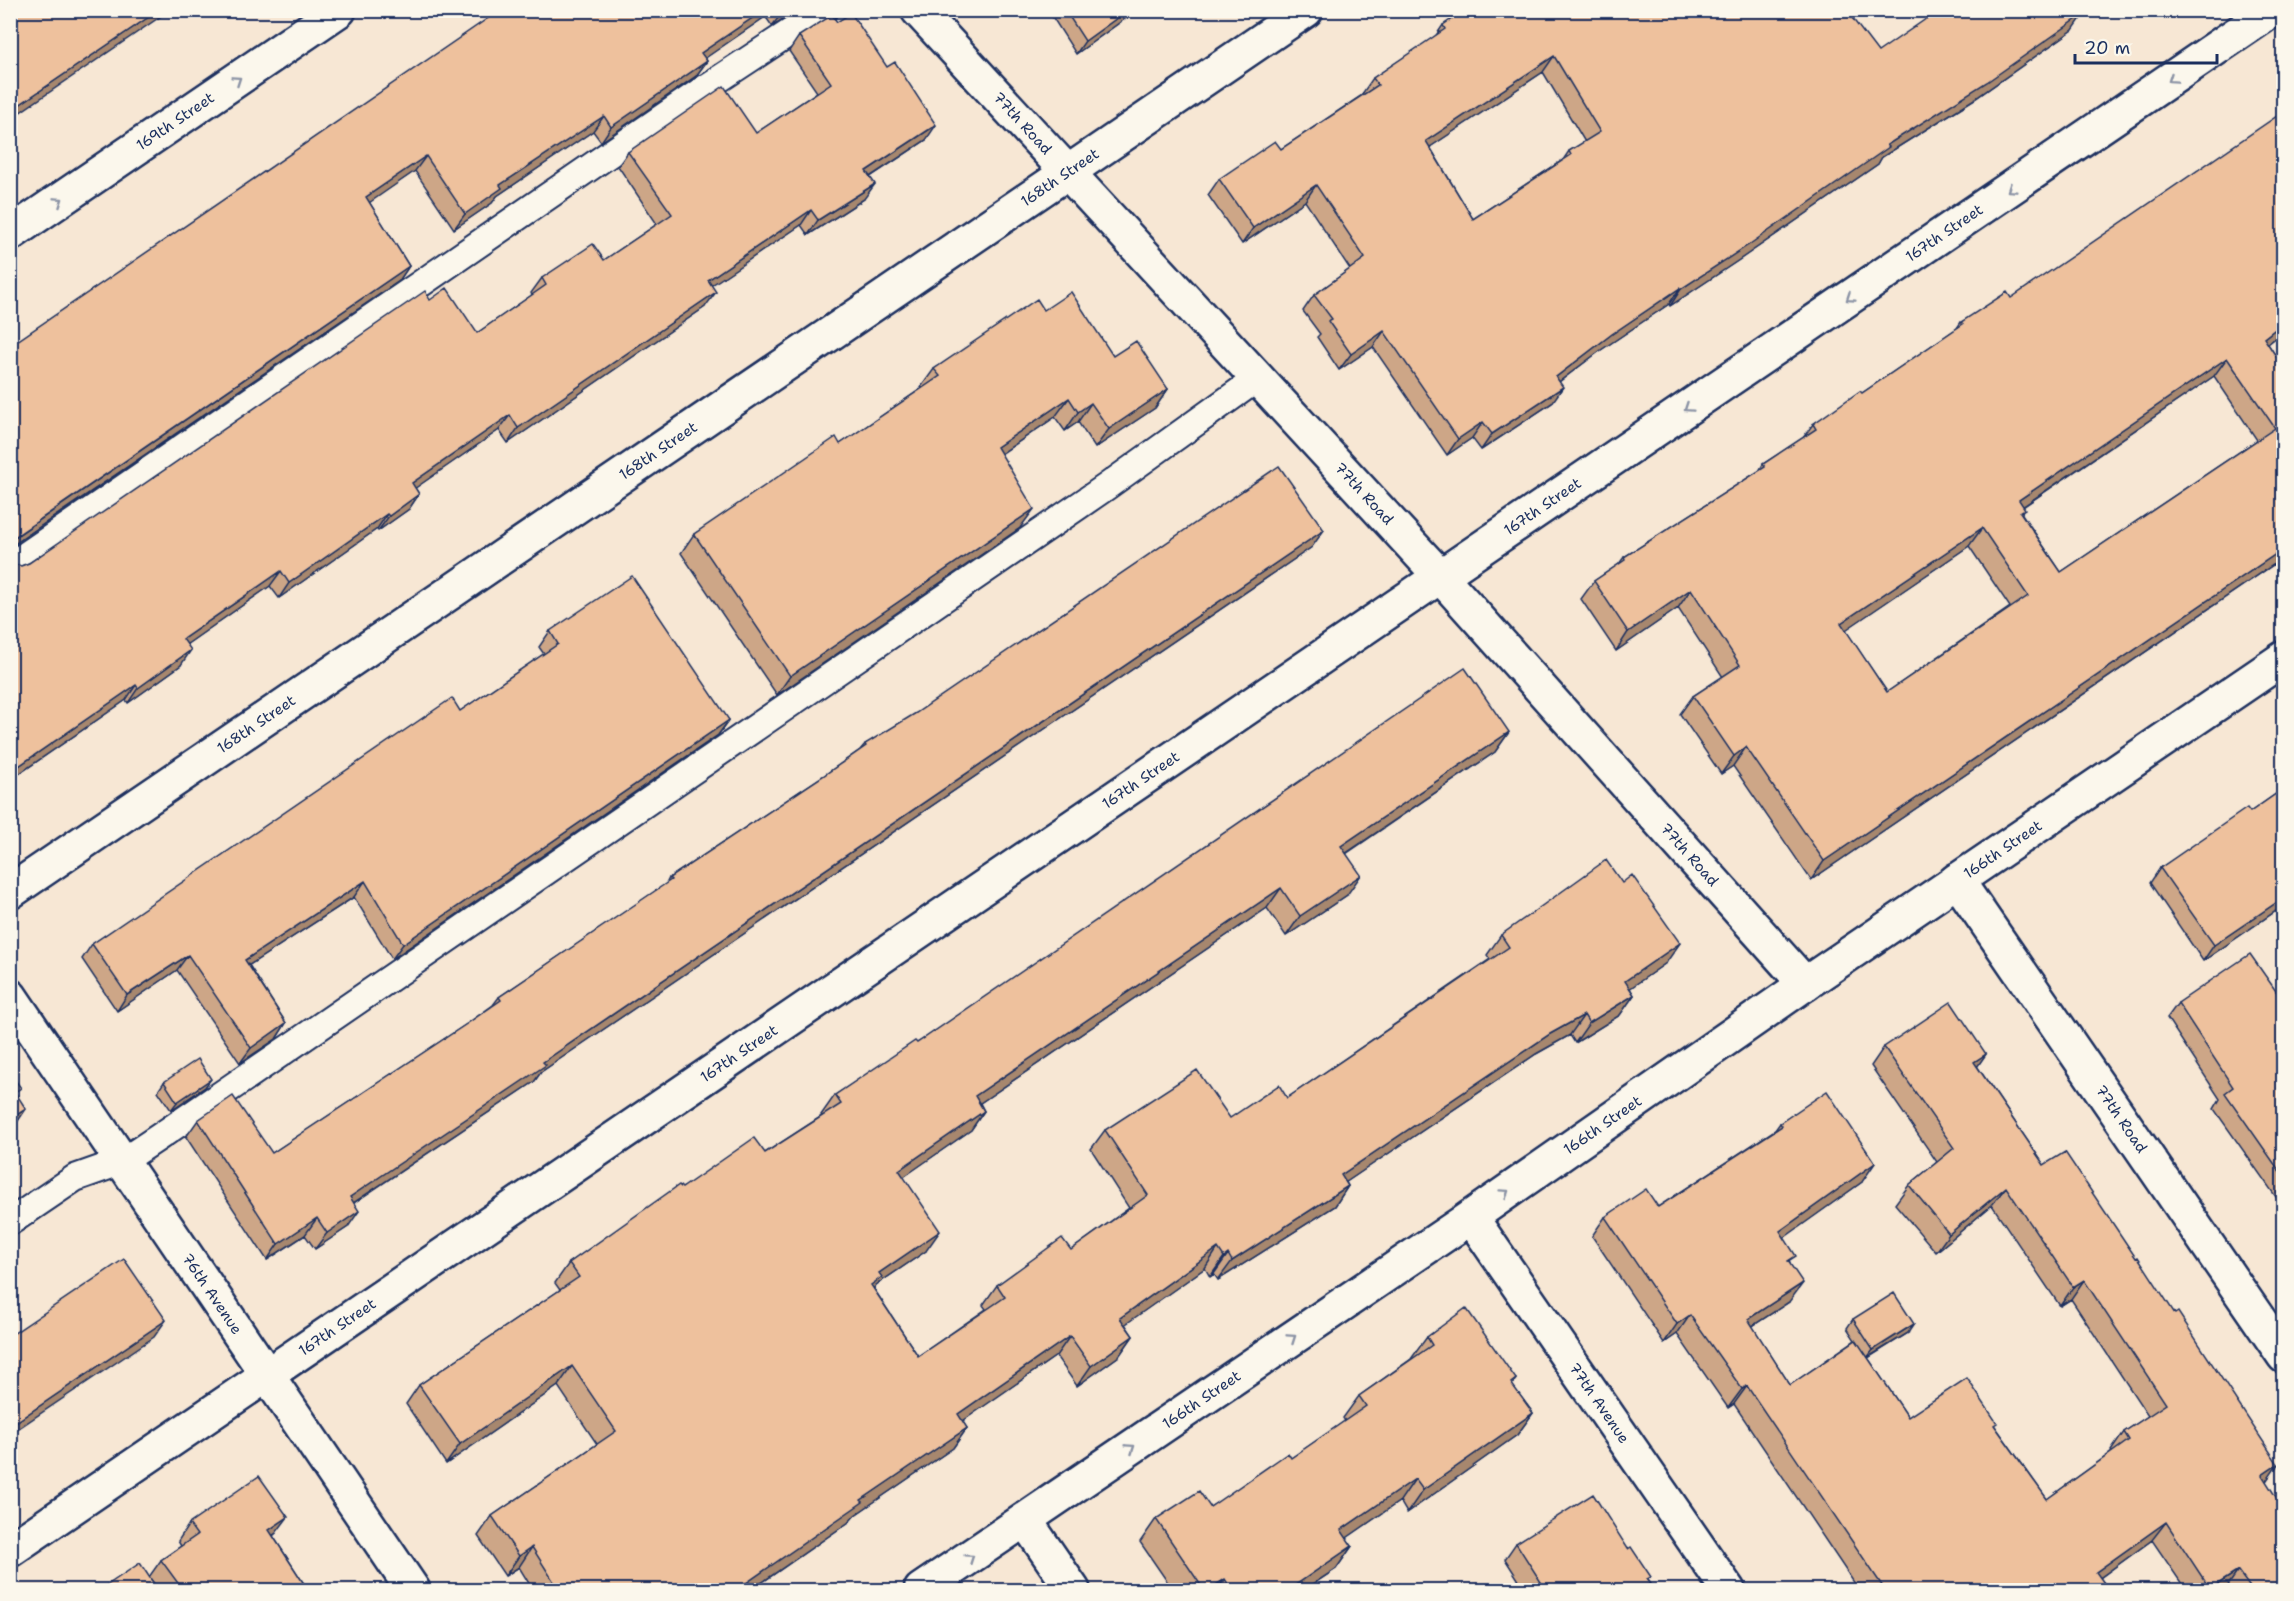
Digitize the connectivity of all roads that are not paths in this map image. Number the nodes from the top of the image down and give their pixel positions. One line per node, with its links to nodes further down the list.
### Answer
1 (339, 10): 7 (street, 169th Street, one-way to 1)
2 (824, 10): 9 (lane)
3 (918, 10): 6 (street, 77th Road)
4 (1306, 10): 6 (street, 168th Street)
5 (2272, 10): 10 (street, 167th Street, one-way to 10)
6 (1068, 173): 8 (street, 77th Road); 13 (street, 168th Street)
7 (10, 234)
8 (1258, 378): 10 (street, 77th Road); 16 (lane)
9 (10, 566)
10 (1441, 577): 14 (street, 77th Road); 20 (street, 167th Street)
11 (2283, 658): 12 (street, 166th Street)
12 (1957, 880): 14 (street, 166th Street); 19 (street, 77th Road)
13 (10, 892)
14 (1805, 984): 17 (street, 166th Street, one-way to 14)
15 (10, 996): 16 (street, 76th Avenue)
16 (123, 1161): 18 (lane); 20 (street, 76th Avenue)
17 (1471, 1217): 21 (street, 166th Street, one-way to 17); 26 (street, 77th Avenue)
18 (10, 1222)
19 (2283, 1356)
20 (268, 1374): 22 (street, 167th Street); 23 (street, 76th Avenue)
21 (1025, 1520): 24 (street, 166th Street, one-way to 21); 25 (street)
22 (10, 1550)
23 (413, 1590)
24 (921, 1590)
25 (1073, 1590)
26 (1728, 1590)

